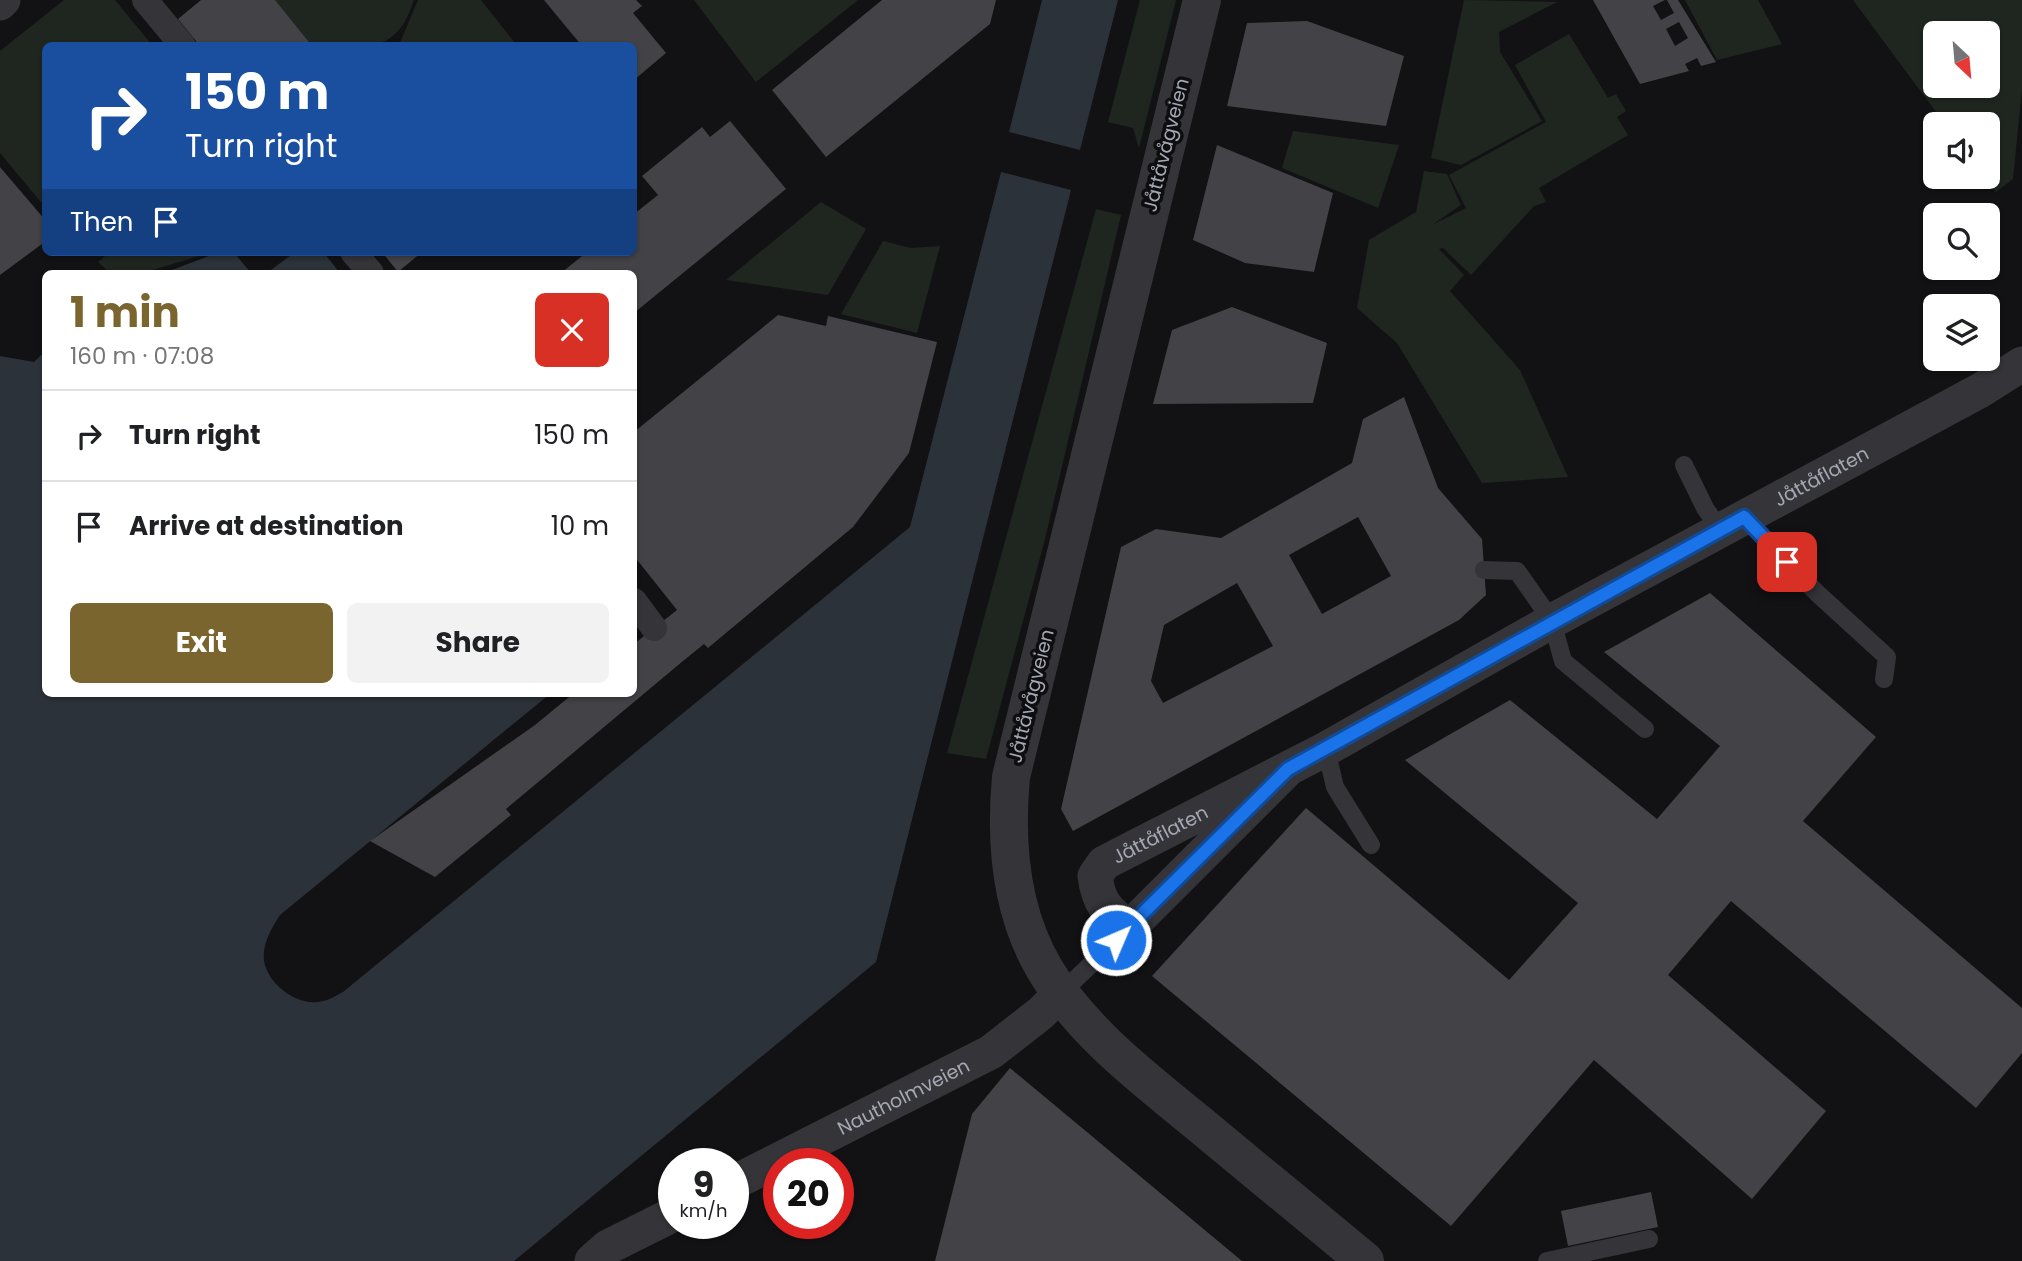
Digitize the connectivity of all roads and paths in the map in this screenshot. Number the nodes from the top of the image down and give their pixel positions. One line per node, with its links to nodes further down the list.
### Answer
1 (145, 0): 3 (street)
2 (1202, 0): 19 (street, Jåttåvågveien)
3 (180, 42)
4 (356, 256): 5 (street)
5 (368, 270)
6 (2022, 364): 8 (street, Jåttåflaten)
7 (1684, 465): 8 (lane)
8 (1732, 524): 11 (street, Jåttåflaten); 13 (lane)
9 (1484, 570): 11 (lane)
10 (637, 605): 12 (street)
11 (1552, 621): 14 (lane); 15 (street, Jåttåflaten)
12 (654, 628)
13 (1884, 679)
14 (1645, 729)
15 (1326, 749): 16 (street, Jåttåflaten); 17 (lane)
16 (1288, 769): 18 (street, Jåttåflaten); 18 (street, Jåttåflaten)
17 (1371, 845)
18 (1129, 928): 19 (lane, Jåttåflaten)
19 (1061, 993): 20 (street, Nautholmveien); 24 (street, Jåttåvågveien)
20 (749, 1175)
21 (658, 1222): 23 (street)
22 (1649, 1239): 25 (lane)
23 (592, 1261)
24 (1365, 1261)
25 (1547, 1261)

